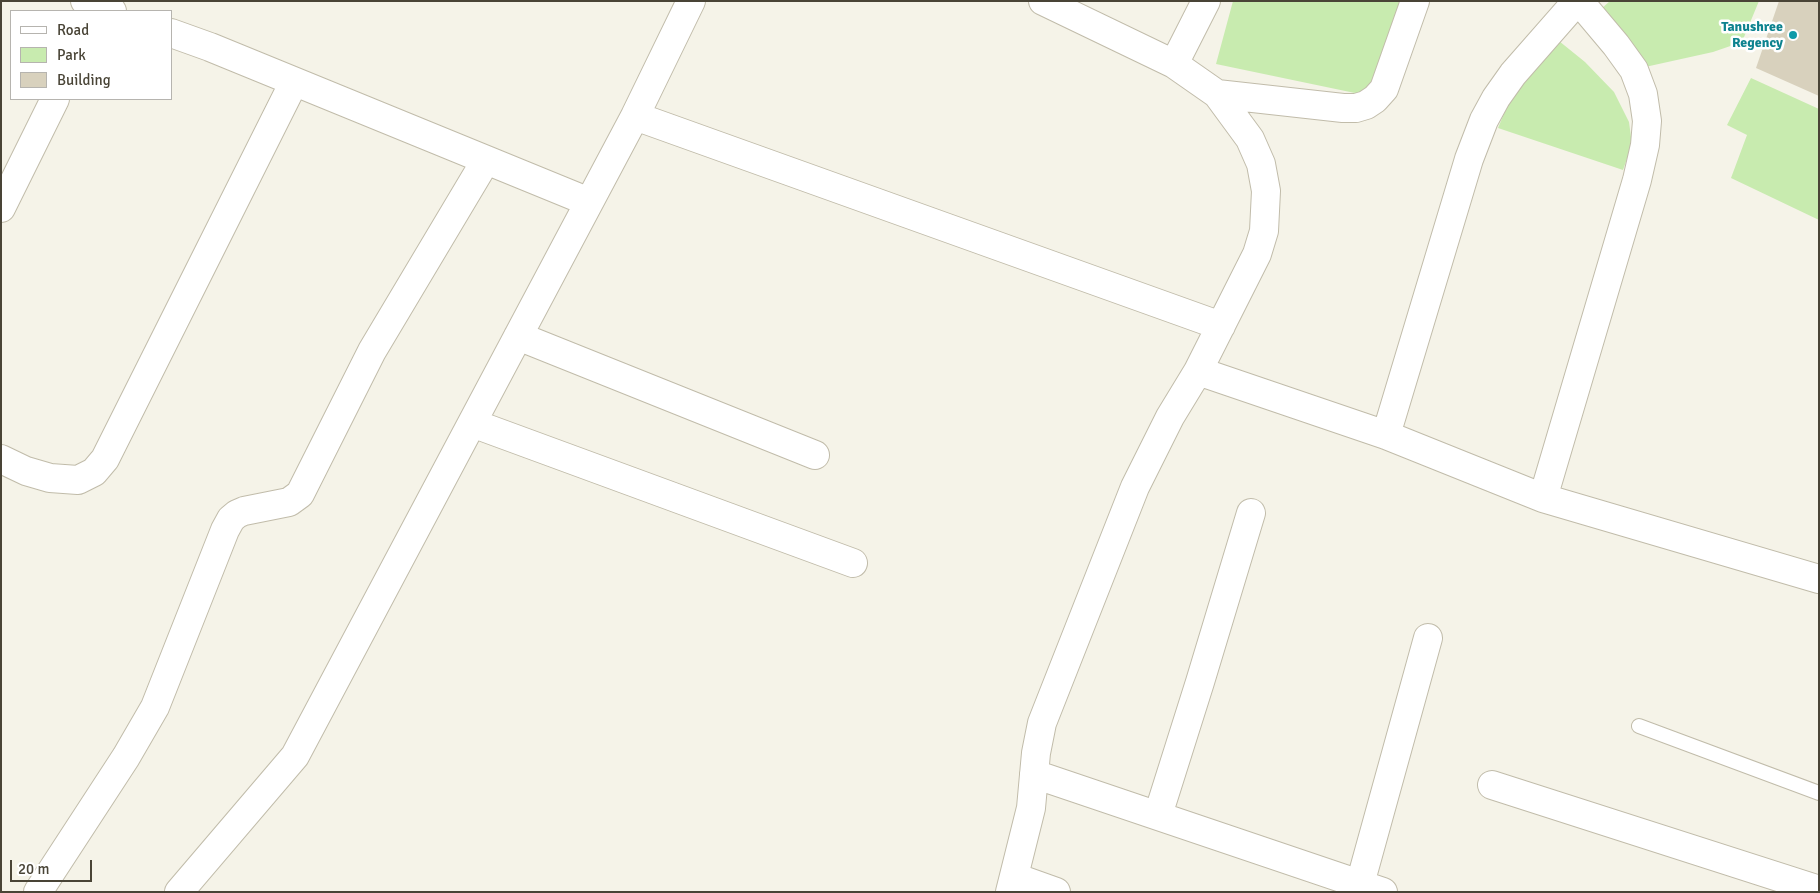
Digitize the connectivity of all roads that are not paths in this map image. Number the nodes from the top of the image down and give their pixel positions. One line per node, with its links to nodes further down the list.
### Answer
1 (690, 1): 11 (street)
2 (1042, 1): 7 (street)
3 (1206, 1): 7 (street)
4 (1415, 1): 9 (street)
5 (1578, 1): 19 (street); 22 (street)
6 (172, 33): 8 (street)
7 (1174, 64): 9 (street)
8 (294, 82): 12 (street); 21 (street)
9 (1217, 94): 15 (street)
10 (55, 100): 14 (street)
11 (635, 116): 13 (street); 15 (street)
12 (486, 160): 13 (street); 35 (street)
13 (589, 202): 16 (street)
14 (1, 208)
15 (1221, 326): 17 (street)
16 (518, 336): 18 (street); 20 (street)
17 (1198, 371): 19 (street); 28 (street)
18 (472, 422): 24 (street); 36 (street)
19 (1386, 435): 22 (street)
20 (815, 455)
21 (1, 459)
22 (1544, 498): 25 (street)
23 (1251, 513): 31 (street)
24 (853, 563)
25 (1819, 580)
26 (1428, 638): 33 (street)
27 (1639, 726): 30 (lane)
28 (1034, 774): 31 (street); 32 (street)
29 (1492, 785): 34 (street)
30 (1819, 793)
31 (1158, 815): 33 (street)
32 (1012, 884): 37 (street)
33 (1371, 888)
34 (1819, 890)
35 (38, 892)
36 (179, 892)
37 (1056, 892)

